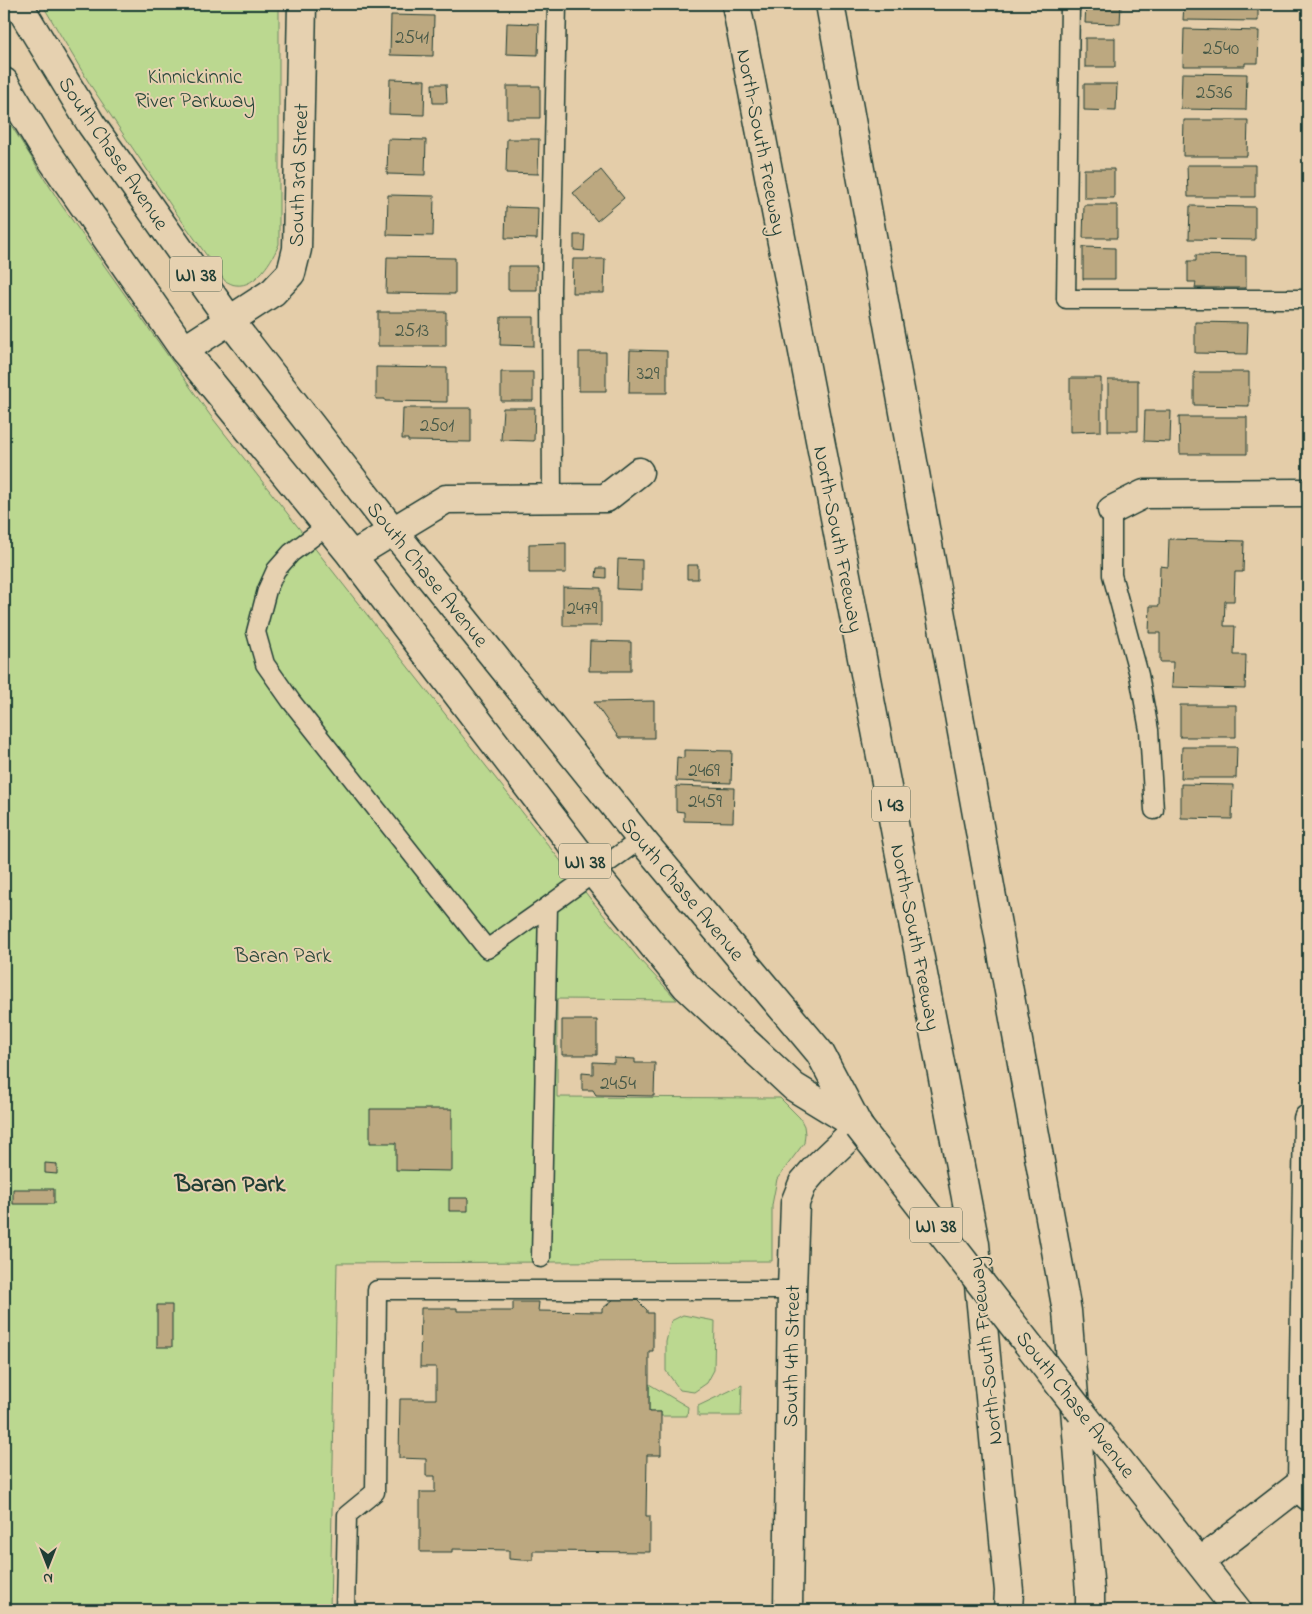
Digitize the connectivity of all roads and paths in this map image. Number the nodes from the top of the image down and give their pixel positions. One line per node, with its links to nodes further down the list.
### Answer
1 (18, 4): 9 (main road, South Chase Avenue / WI 38)
2 (302, 4): 9 (main road, South 3rd Street)
3 (557, 4): 13 (lane)
4 (736, 4): 30 (main road, North-South Freeway / I 43)
5 (830, 4): 31 (main road)
6 (1070, 4): 8 (lane)
7 (4, 82): 10 (main road, South Chase Avenue / WI 38)
8 (1308, 298)
9 (230, 321): 10 (main road, South 3rd Street); 16 (main road, South Chase Avenue / WI 38)
10 (184, 350): 15 (main road, South Chase Avenue / WI 38)
11 (639, 472): 13 (main road)
12 (1308, 492): 14 (main road)
13 (552, 498): 16 (main road)
14 (1112, 510): 18 (lane)
15 (327, 526): 17 (main road, South Chase Avenue / WI 38); 21 (lane)
16 (393, 531): 17 (main road); 19 (main road, South Chase Avenue / WI 38)
17 (352, 556): 20 (main road, South Chase Avenue / WI 38)
18 (1154, 810)
19 (641, 839): 20 (lane); 23 (main road, South Chase Avenue / WI 38)
20 (594, 872): 21 (lane); 23 (main road, South Chase Avenue / WI 38)
21 (548, 906): 24 (lane)
22 (1308, 1119): 26 (main road)
23 (859, 1127): 25 (main road, South 4th Street); 27 (main road, South Chase Avenue / WI 38, bridge)
24 (541, 1258)
25 (792, 1290): 28 (lane); 29 (main road, South 4th Street)
26 (1305, 1490): 27 (main road)
27 (1200, 1562): 32 (main road, South Chase Avenue / WI 38)
28 (345, 1610)
29 (788, 1610)
30 (1008, 1610)
31 (1090, 1610)
32 (1237, 1610)

